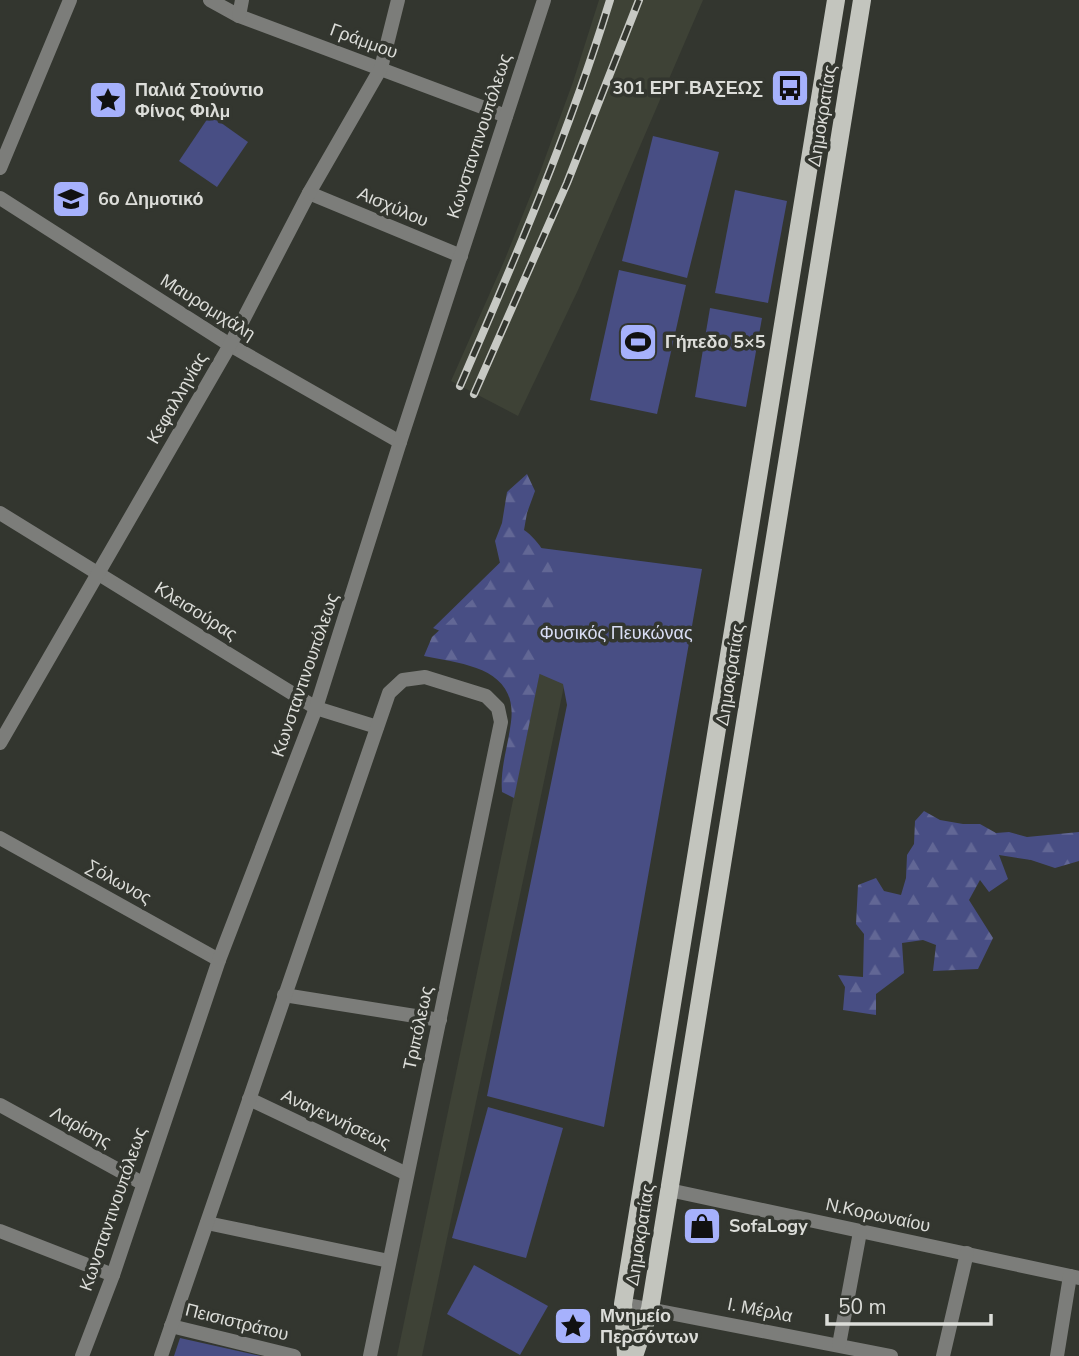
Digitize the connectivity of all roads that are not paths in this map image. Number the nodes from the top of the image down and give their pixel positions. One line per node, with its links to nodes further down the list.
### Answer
1 (70, 0): 11 (street)
2 (210, 0): 8 (street, Γράμμου)
3 (242, 0): 8 (street)
4 (398, 0): 9 (street, Κεφαλληνίας)
5 (544, 0): 10 (street, Κωνσταντινουπόλεως)
6 (836, 0): 38 (main road, Δημοκρατίας)
7 (862, 0): 30 (main road, Δημοκρατίας)
8 (239, 16): 9 (street, Γράμμου)
9 (381, 68): 10 (street, Γράμμου); 12 (street, Κεφαλληνίας)
10 (506, 116): 14 (street, Κωνσταντινουπόλεως)
11 (0, 168)
12 (309, 193): 14 (street, Αισχύλου); 15 (street, Κεφαλληνίας)
13 (0, 198): 15 (street, Μαυρομιχάλη)
14 (461, 256): 16 (street, Κωνσταντινουπόλεως)
15 (230, 345): 16 (street, Μαυρομιχάλη); 18 (street, Κεφαλληνίας)
16 (400, 442): 19 (street, Κωνσταντινουπόλεως)
17 (0, 513): 18 (street, Κλεισούρας)
18 (99, 574): 19 (street, Κλεισούρας); 21 (street, Κεφαλληνίας)
19 (316, 708): 20 (street, Κλεισούρας); 23 (street, Κωνσταντινουπόλεως)
20 (377, 727): 24 (street); 25 (street, Τριπόλεως)
21 (0, 743)
22 (0, 838): 23 (street, Σόλωνος)
23 (219, 960): 29 (street, Κωνσταντινουπόλεως)
24 (284, 995): 25 (street); 26 (street)
25 (440, 1020): 28 (street, Τριπόλεως)
26 (249, 1099): 28 (street, Αναγεννήσεως); 31 (street)
27 (0, 1105): 29 (street, Λαρίσης)
28 (407, 1174): 35 (street, Τριπόλεως)
29 (142, 1183): 36 (street, Κωνσταντινουπόλεως)
30 (669, 1190): 33 (street, Ν.Κορωναίου); 39 (main road, Δημοκρατίας)
31 (207, 1223): 35 (street); 40 (street)
32 (0, 1231): 36 (street)
33 (860, 1232): 34 (street, Ν.Κορωναίου); 41 (street)
34 (967, 1253): 37 (street, Ν.Κορωναίου); 49 (street)
35 (389, 1261): 45 (street, Τριπόλεως)
36 (113, 1275): 42 (street, Κωνσταντινουπόλεως)
37 (1075, 1277): 50 (street)
38 (623, 1304): 39 (street, Ι. Μέρλα); 46 (main road, Δημοκρατίας)
39 (649, 1309): 41 (street, Ι. Μέρλα); 47 (main road, Δημοκρατίας)
40 (171, 1326): 43 (street); 44 (street, Πεισιστράτου)
41 (830, 1348): 48 (street, Ι. Μέρλα)
42 (82, 1356)
43 (161, 1356)
44 (294, 1356)
45 (370, 1356)
46 (626, 1356)
47 (634, 1356)
48 (891, 1356)
49 (943, 1356)
50 (1057, 1356)

